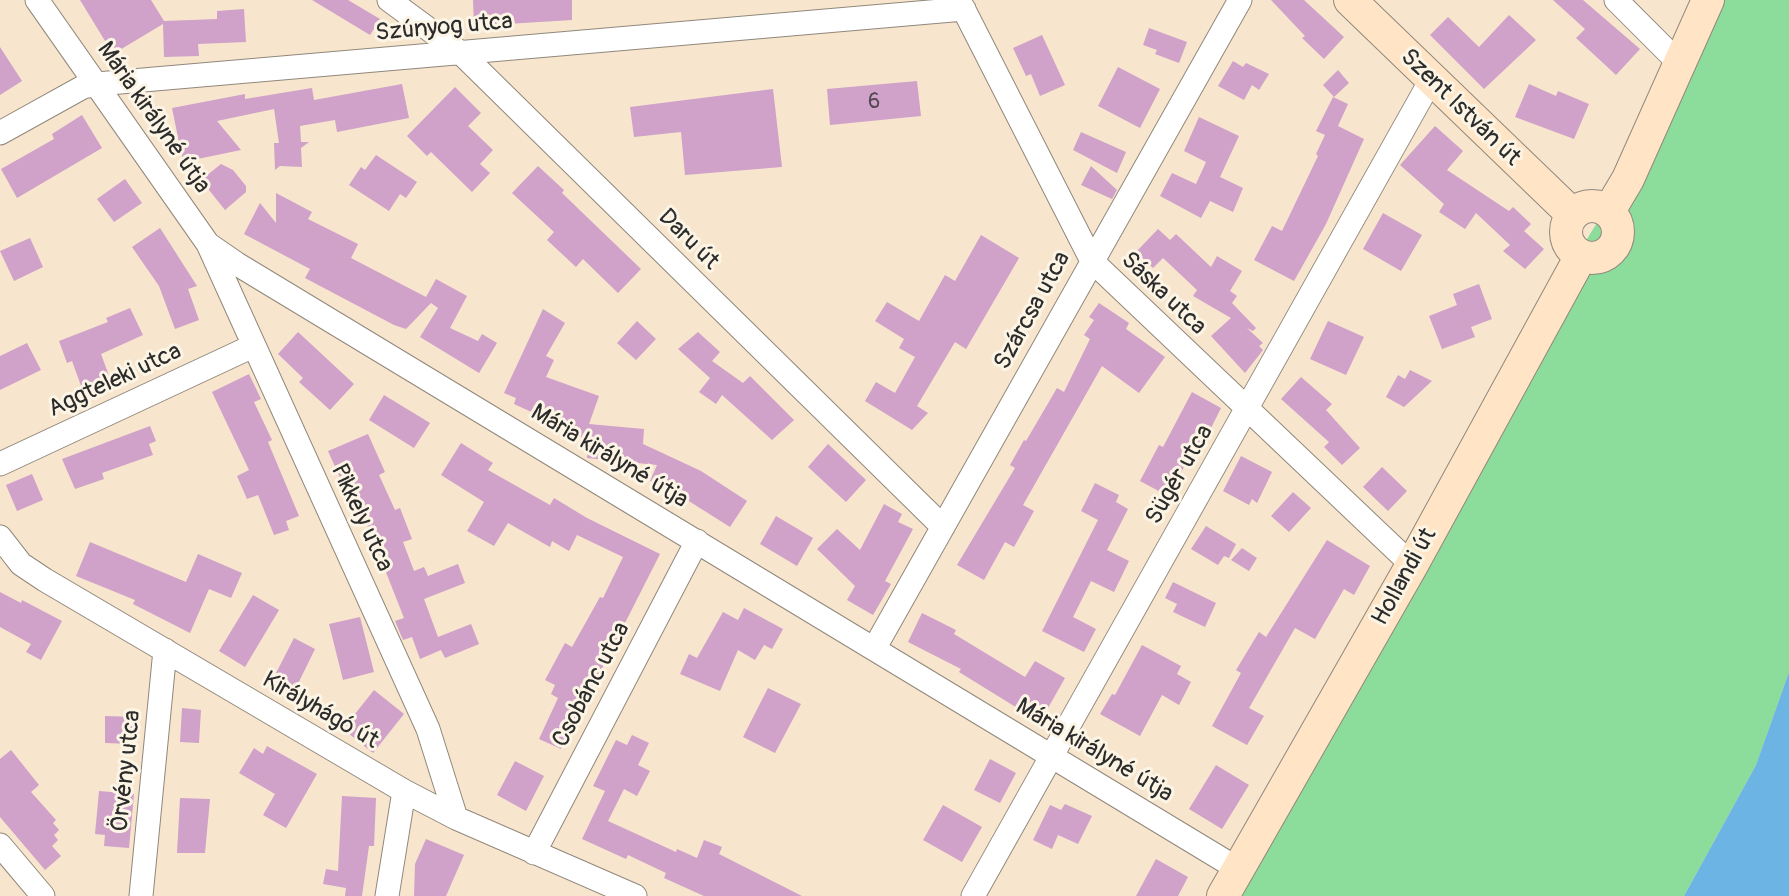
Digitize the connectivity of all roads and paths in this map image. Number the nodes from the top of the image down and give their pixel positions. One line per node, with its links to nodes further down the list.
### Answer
1 (37, 0): 12 (street, Mária királyné útja)
2 (389, 0): 9 (street, Daru út)
3 (1240, 0): 18 (street, Szárcsa utca)
4 (1350, 0): 11 (street, Szent István út)
5 (1616, 0): 10 (street)
6 (1708, 0): 10 (street)
7 (962, 4): 8 (street, Szúnyog utca); 18 (street, Sáska utca)
8 (928, 6): 9 (street, Szúnyog utca)
9 (461, 53): 12 (street, Szúnyog utca); 22 (street, Daru út)
10 (1680, 64): 14 (street)
11 (1431, 80): 15 (street, Szent István út); 20 (street, Sügér utca)
12 (97, 84): 13 (street, Szúnyog utca); 16 (street, Mária királyné útja)
13 (0, 133)
14 (1609, 211): 15 (street); 17 (street)
15 (1572, 214): 17 (street)
16 (208, 244): 19 (street, Pikkely utca); 24 (street, Mária királyné útja)
17 (1581, 256): 25 (street, Hollandi út)
18 (1091, 261): 20 (street, Sáska utca); 22 (street, Szárcsa utca)
19 (253, 346): 21 (street, Aggteleki utca); 30 (street, Pikkely utca)
20 (1247, 411): 25 (street, Sáska utca); 28 (street, Sügér utca)
21 (0, 464)
22 (943, 527): 26 (street, Szárcsa utca)
23 (0, 537): 27 (street, Királyhágó út)
24 (697, 541): 26 (street, Mária királyné útja); 32 (street, Csobánc utca)
25 (1412, 565): 33 (street, Hollandi út)
26 (874, 649): 28 (street, Mária királyné útja)
27 (165, 650): 29 (street, Királyhágó út); 35 (street, Örvény utca)
28 (1051, 755): 33 (street, Mária királyné útja); 38 (street, Sügér utca)
29 (404, 791): 30 (street, Királyhágó út); 36 (street)
30 (456, 818): 32 (street, Királyhágó út)
31 (0, 845): 34 (street)
32 (534, 853): 37 (street, Királyhágó út)
33 (1238, 869): 39 (street, Hollandi út)
34 (43, 896)
35 (141, 896)
36 (387, 896)
37 (635, 896)
38 (973, 896)
39 (1223, 896)

